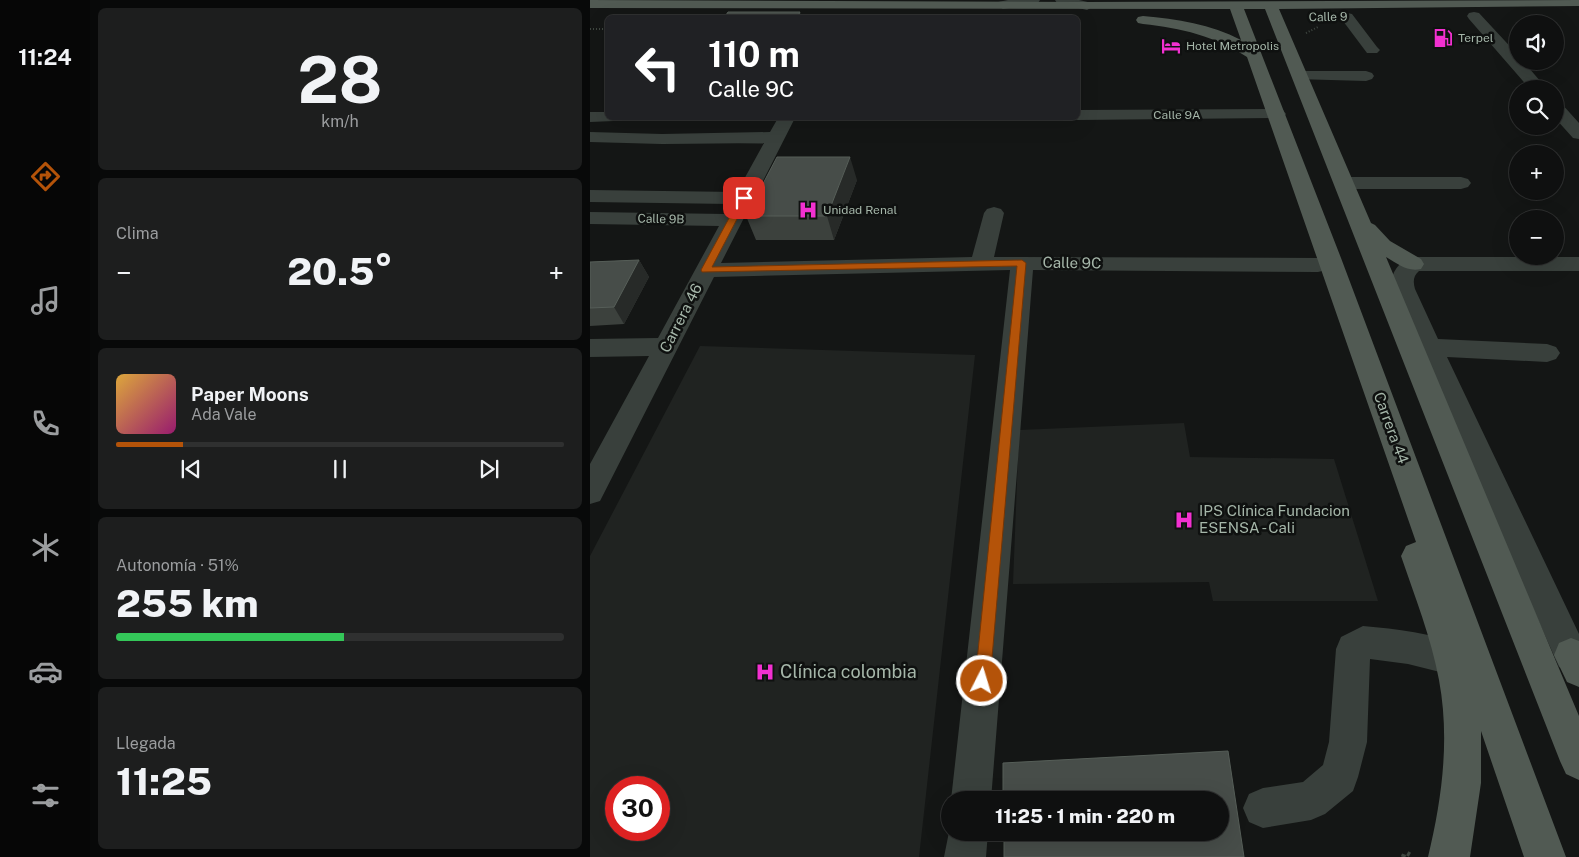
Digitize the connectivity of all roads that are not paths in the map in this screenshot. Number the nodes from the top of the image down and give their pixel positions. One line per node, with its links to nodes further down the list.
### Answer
1 (1033, 0): 10 (street)
2 (1062, 0): 11 (street)
3 (1319, 0): 7 (main road)
4 (750, 2): 9 (main road, Calle 9); 10 (main road, Calle 9)
5 (1235, 2): 11 (main road, Calle 9); 12 (main road, Calle 9); 17 (main road)
6 (1579, 2): 7 (main road, Calle 9)
7 (1340, 3): 12 (main road, Calle 9)
8 (590, 4): 9 (main road, Calle 9)
9 (637, 4): 13 (main road)
10 (1003, 5): 11 (main road, Calle 9)
11 (1087, 6)
12 (1272, 7): 16 (main road, Calle 9); 17 (main road, Calle 9); 22 (main road)
13 (649, 15)
14 (1474, 16): 15 (main road, Calle 9); 16 (main road, Calle 9); 24 (street)
15 (1579, 16)
16 (1347, 17): 20 (street)
17 (1242, 18): 19 (main road, Calle 9); 21 (main road)
18 (1124, 20): 19 (main road, Calle 9)
19 (1143, 20): 21 (main road)
20 (1372, 50)
21 (1255, 55): 25 (main road)
22 (1301, 76): 23 (street); 34 (main road)
23 (1366, 76)
24 (1531, 80)
25 (1277, 114): 27 (street, Calle 9A); 40 (main road)
26 (1566, 114): 31 (street)
27 (1080, 115)
28 (590, 117): 29 (street)
29 (605, 117)
30 (781, 127): 32 (street); 36 (street, Carrera 46)
31 (1579, 134)
32 (590, 137)
33 (1461, 183): 34 (street)
34 (1345, 186): 43 (main road); 51 (main road)
35 (590, 196): 36 (street)
36 (744, 198): 39 (street, Carrera 46)
37 (994, 213): 42 (street)
38 (590, 218): 39 (street, Calle 9B)
39 (733, 220): 45 (street, Carrera 46)
40 (1324, 262): 41 (street, Calle 9C); 52 (main road); 61 (main road, Carrera 44)
41 (1022, 263): 42 (street, Calle 9C); 56 (street)
42 (981, 264): 45 (street, Calle 9C)
43 (1413, 264): 44 (street); 47 (street)
44 (1579, 264)
45 (706, 270): 46 (street, Carrera 46)
46 (666, 347): 48 (street); 50 (street, Carrera 46)
47 (1430, 347): 49 (street); 53 (street)
48 (590, 348)
49 (1547, 353)
50 (594, 476)
51 (1490, 542): 54 (main road); 55 (main road)
52 (1452, 658): 57 (street); 60 (main road)
53 (1575, 663)
54 (1579, 716)
55 (1579, 761)
56 (972, 791)
57 (1263, 808)
58 (967, 841): 59 (street)
59 (965, 857)
60 (1449, 857)
61 (1545, 857)

